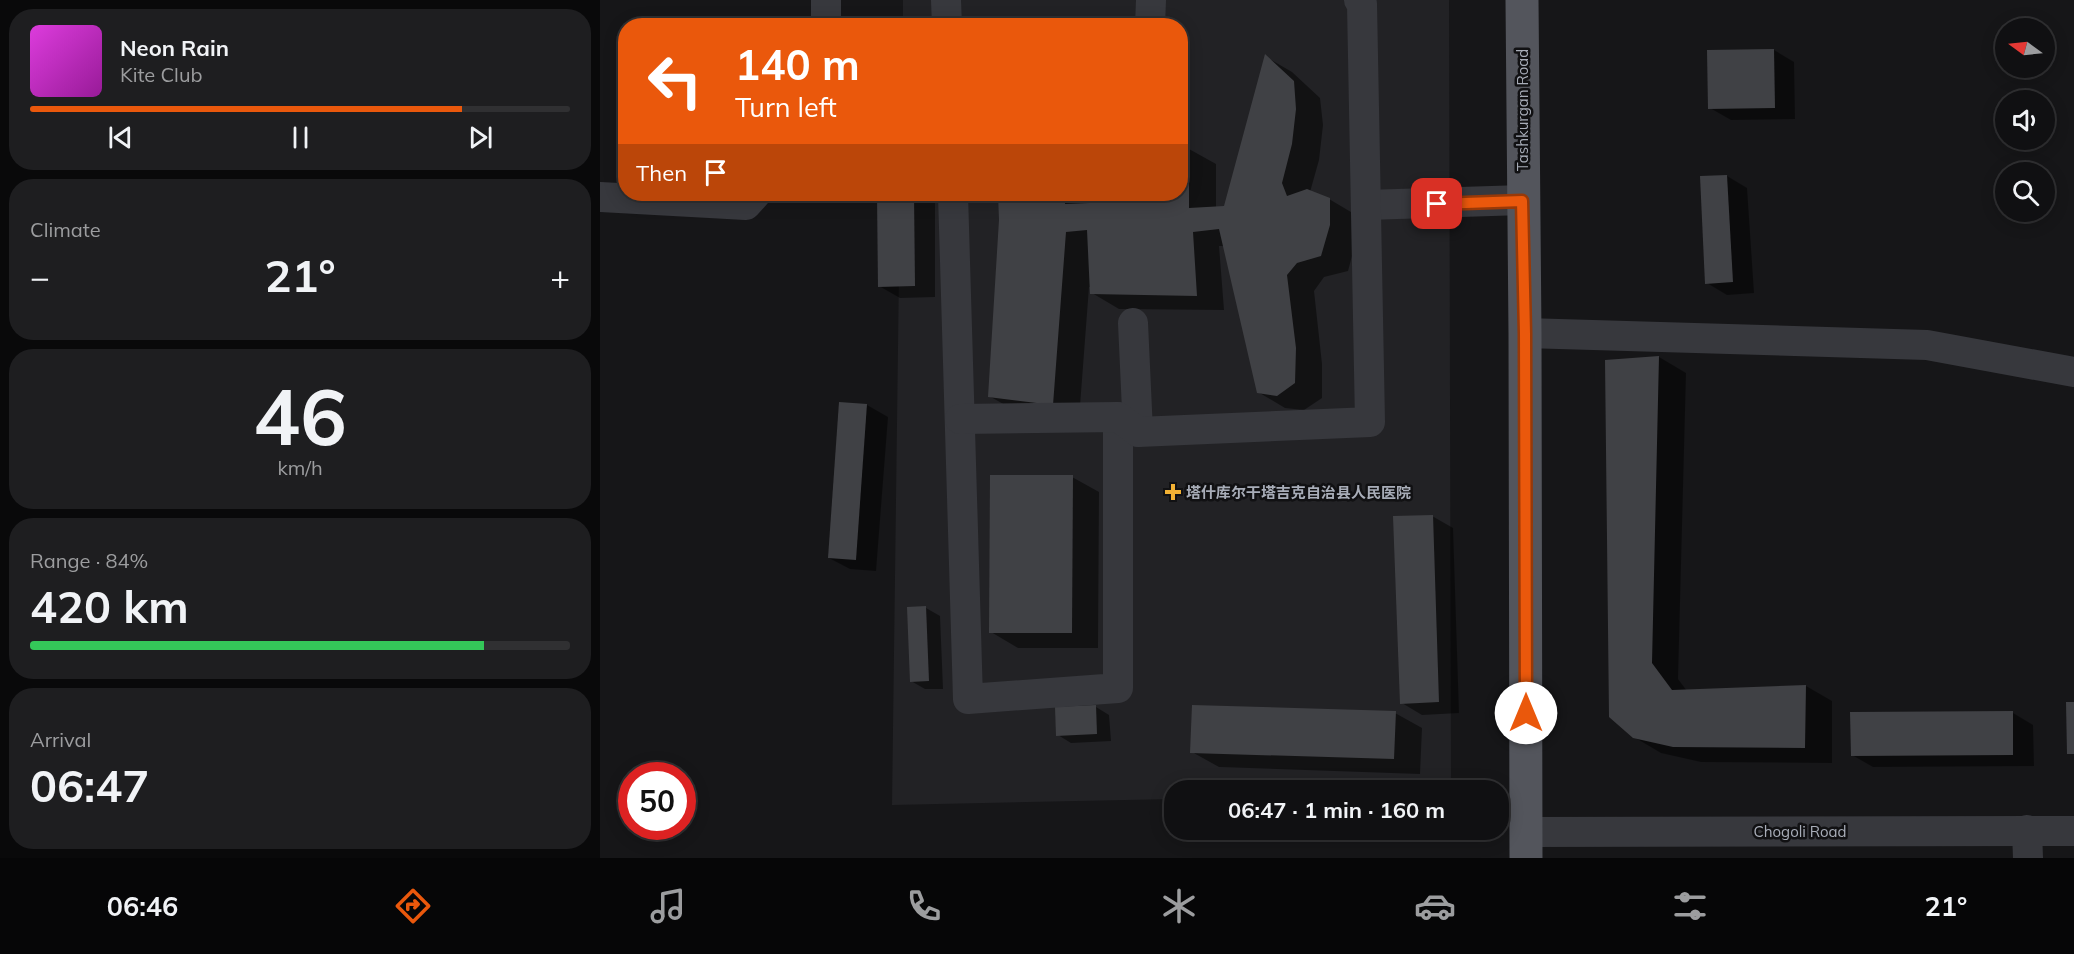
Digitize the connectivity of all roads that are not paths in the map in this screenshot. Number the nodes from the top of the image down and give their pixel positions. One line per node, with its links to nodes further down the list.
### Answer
1 (826, 0): 6 (street)
2 (946, 0): 7 (street)
3 (1151, 0): 8 (street)
4 (1359, 0): 15 (street)
5 (1522, 0): 14 (main road, Tashkurgan Road)
6 (826, 18)
7 (947, 18)
8 (1150, 18)
9 (600, 197): 10 (street)
10 (618, 198)
11 (673, 201): 12 (street)
12 (750, 201)
13 (953, 201): 19 (street)
14 (1522, 201): 15 (street); 17 (main road, Tashkurgan Road)
15 (1366, 205): 20 (street)
16 (1133, 323): 20 (street)
17 (1525, 333): 18 (street); 23 (main road, Tashkurgan Road)
18 (2074, 372)
19 (960, 419): 20 (street); 20 (street)
20 (1128, 424)
21 (2074, 831): 22 (street, Chogoli Road)
22 (2028, 844): 23 (street, Chogoli Road)
23 (1526, 845)

